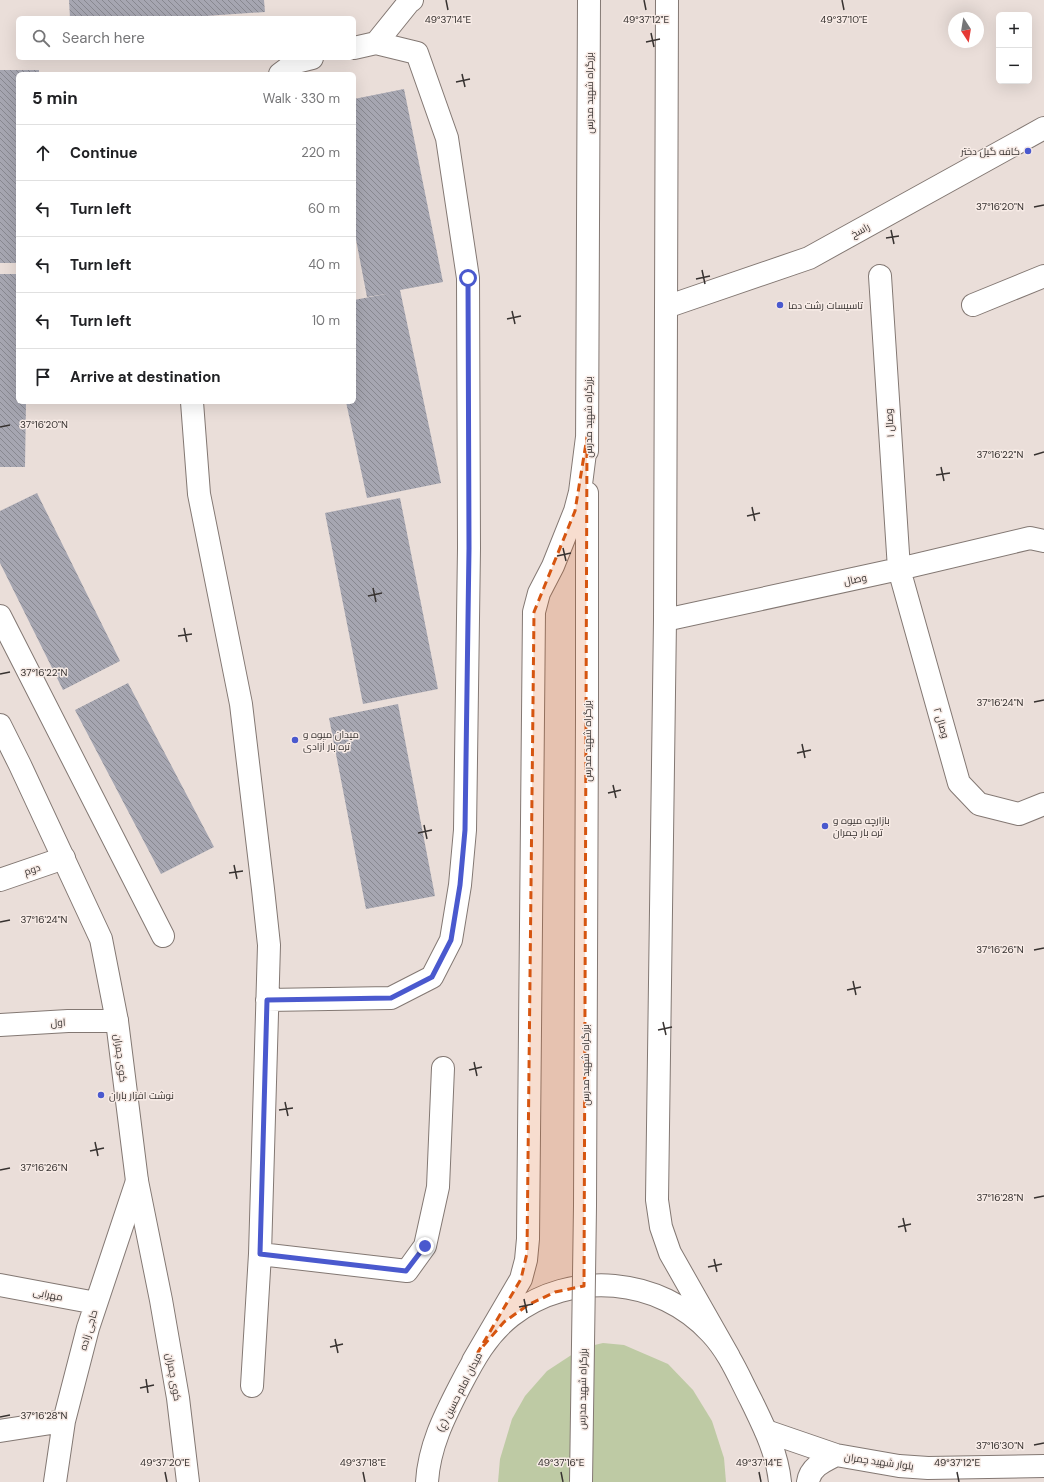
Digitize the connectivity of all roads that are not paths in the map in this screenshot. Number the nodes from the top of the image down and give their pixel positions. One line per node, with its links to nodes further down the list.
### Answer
1 (412, 0): 4 (main road)
2 (589, 0): 14 (main road, بزرگراه شهید مدرس)
3 (667, 0): 12 (main road)
4 (376, 43): 5 (main road); 24 (main road)
5 (356, 48)
6 (304, 60): 7 (main road)
7 (283, 72)
8 (1044, 128): 12 (main road, راسخ)
9 (880, 276): 16 (main road, وصال ۱)
10 (1044, 276): 11 (main road)
11 (973, 304)
12 (666, 307): 18 (main road)
13 (192, 404): 24 (main road)
14 (588, 437): 33 (main road); 43 (main road, بزرگراه شهید مدرس, bridge)
15 (1044, 541): 16 (main road, وصال)
16 (899, 569): 18 (main road, وصال); 20 (main road, وصال ۲)
17 (0, 616): 23 (main road)
18 (665, 620): 32 (main road)
19 (0, 725): 21 (main road, کوی چمران)
20 (1044, 804)
21 (64, 858): 22 (main road, دوم); 25 (main road, کوی چمران)
22 (0, 880)
23 (163, 936)
24 (267, 1000): 29 (main road)
25 (116, 1021): 26 (main road, اول); 28 (main road, کوی چمران)
26 (0, 1025)
27 (443, 1068): 29 (main road)
28 (137, 1181): 31 (main road, حاجی زاده); 41 (main road, کوی چمران)
29 (260, 1254): 34 (main road)
30 (0, 1285): 31 (main road, مهرابی)
31 (96, 1303): 35 (main road, حاجی زاده)
32 (729, 1357): 33 (main road, میدان امام حسین (ع)); 37 (main road, میدان امام حسین (ع))
33 (473, 1361): 42 (main road, میدان امام حسین (ع))
34 (252, 1386)
35 (64, 1421): 36 (main road); 40 (main road, حاجی زاده)
36 (0, 1431)
37 (766, 1431): 38 (main road, بلوار شهید چمران); 44 (main road, میدان امام حسین (ع))
38 (836, 1455): 39 (main road, بلوار شهید چمران); 45 (main road)
39 (1044, 1466)
40 (55, 1482)
41 (188, 1482)
42 (427, 1482)
43 (581, 1482)
44 (780, 1482)
45 (808, 1482)

